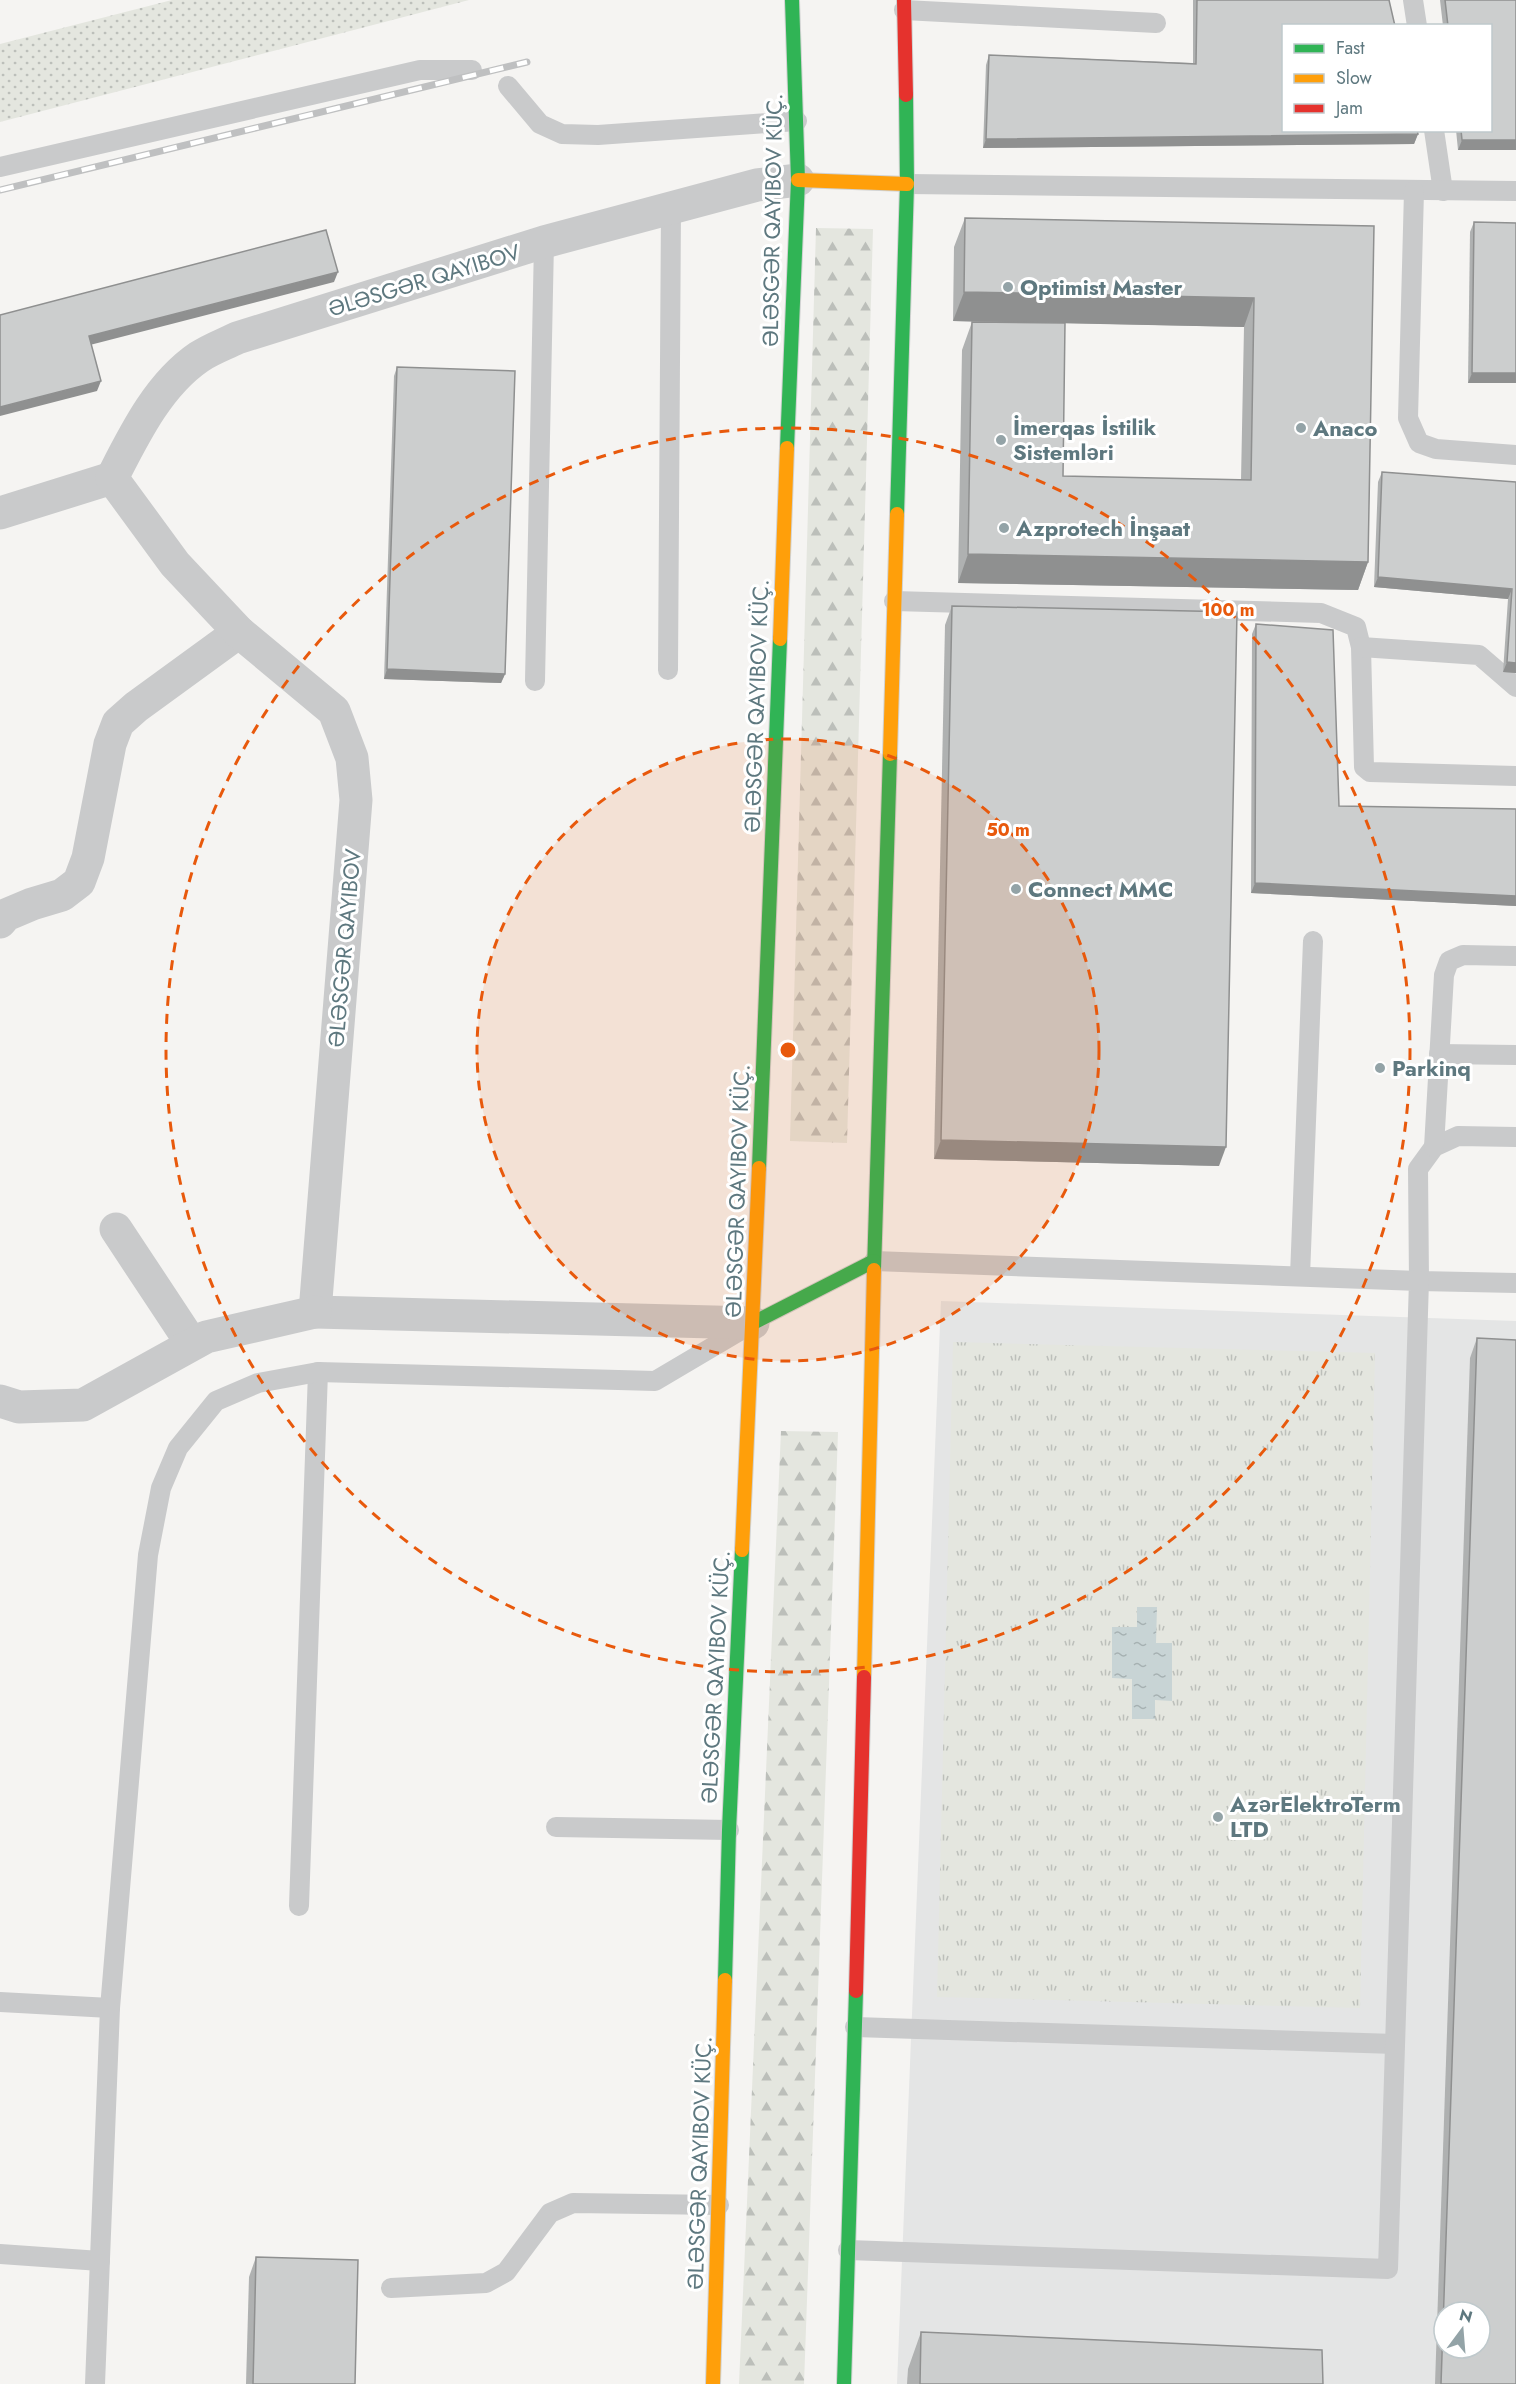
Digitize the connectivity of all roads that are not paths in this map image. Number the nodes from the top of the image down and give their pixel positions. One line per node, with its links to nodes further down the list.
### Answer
1 (792, 0): 8 (main road)
2 (1413, 0): 5 (lane)
3 (904, 5): 4 (lane); 12 (main road)
4 (1156, 23)
5 (1417, 24)
6 (472, 70): 10 (lane)
7 (508, 86): 8 (lane)
8 (797, 121): 11 (main road)
9 (1434, 132): 13 (lane)
10 (0, 167)
11 (798, 180): 12 (main road); 16 (street); 41 (main road)
12 (907, 184): 14 (lane); 21 (main road)
13 (1443, 190): 14 (lane); 15 (lane)
14 (1414, 191): 18 (lane)
15 (1516, 191)
16 (671, 207): 17 (street); 24 (lane)
17 (544, 242): 19 (street); 25 (lane)
18 (1516, 455)
19 (112, 478): 20 (street); 22 (street)
20 (0, 513)
21 (894, 601): 23 (lane); 36 (main road)
22 (239, 632): 28 (street); 40 (street)
23 (1361, 647): 26 (lane); 27 (lane)
24 (668, 670)
25 (535, 681)
26 (1516, 687)
27 (1516, 776)
28 (0, 922)
29 (1313, 941): 37 (lane)
30 (1516, 956): 31 (lane)
31 (1439, 1054): 32 (lane); 34 (lane)
32 (1516, 1055)
33 (1516, 1137): 34 (lane)
34 (1434, 1147): 38 (lane)
35 (116, 1229): 42 (street)
36 (874, 1261): 37 (lane); 41 (main road); 50 (main road)
37 (1300, 1276): 38 (lane)
38 (1419, 1281): 39 (lane); 51 (lane)
39 (1516, 1283)
40 (315, 1312): 41 (street); 42 (street)
41 (753, 1323): 43 (lane); 46 (main road)
42 (192, 1344): 44 (street)
43 (318, 1372): 47 (lane); 49 (lane)
44 (0, 1401)
45 (556, 1827): 46 (lane)
46 (729, 1830): 52 (main road)
47 (299, 1905)
48 (0, 2002): 49 (lane)
49 (110, 2008): 55 (lane)
50 (855, 2027): 51 (lane); 53 (main road)
51 (1395, 2044): 53 (lane)
52 (718, 2205): 56 (lane); 58 (main road)
53 (848, 2250): 59 (main road)
54 (0, 2254): 55 (lane)
55 (100, 2261): 57 (lane)
56 (391, 2288)
57 (95, 2384)
58 (713, 2384)
59 (844, 2384)

